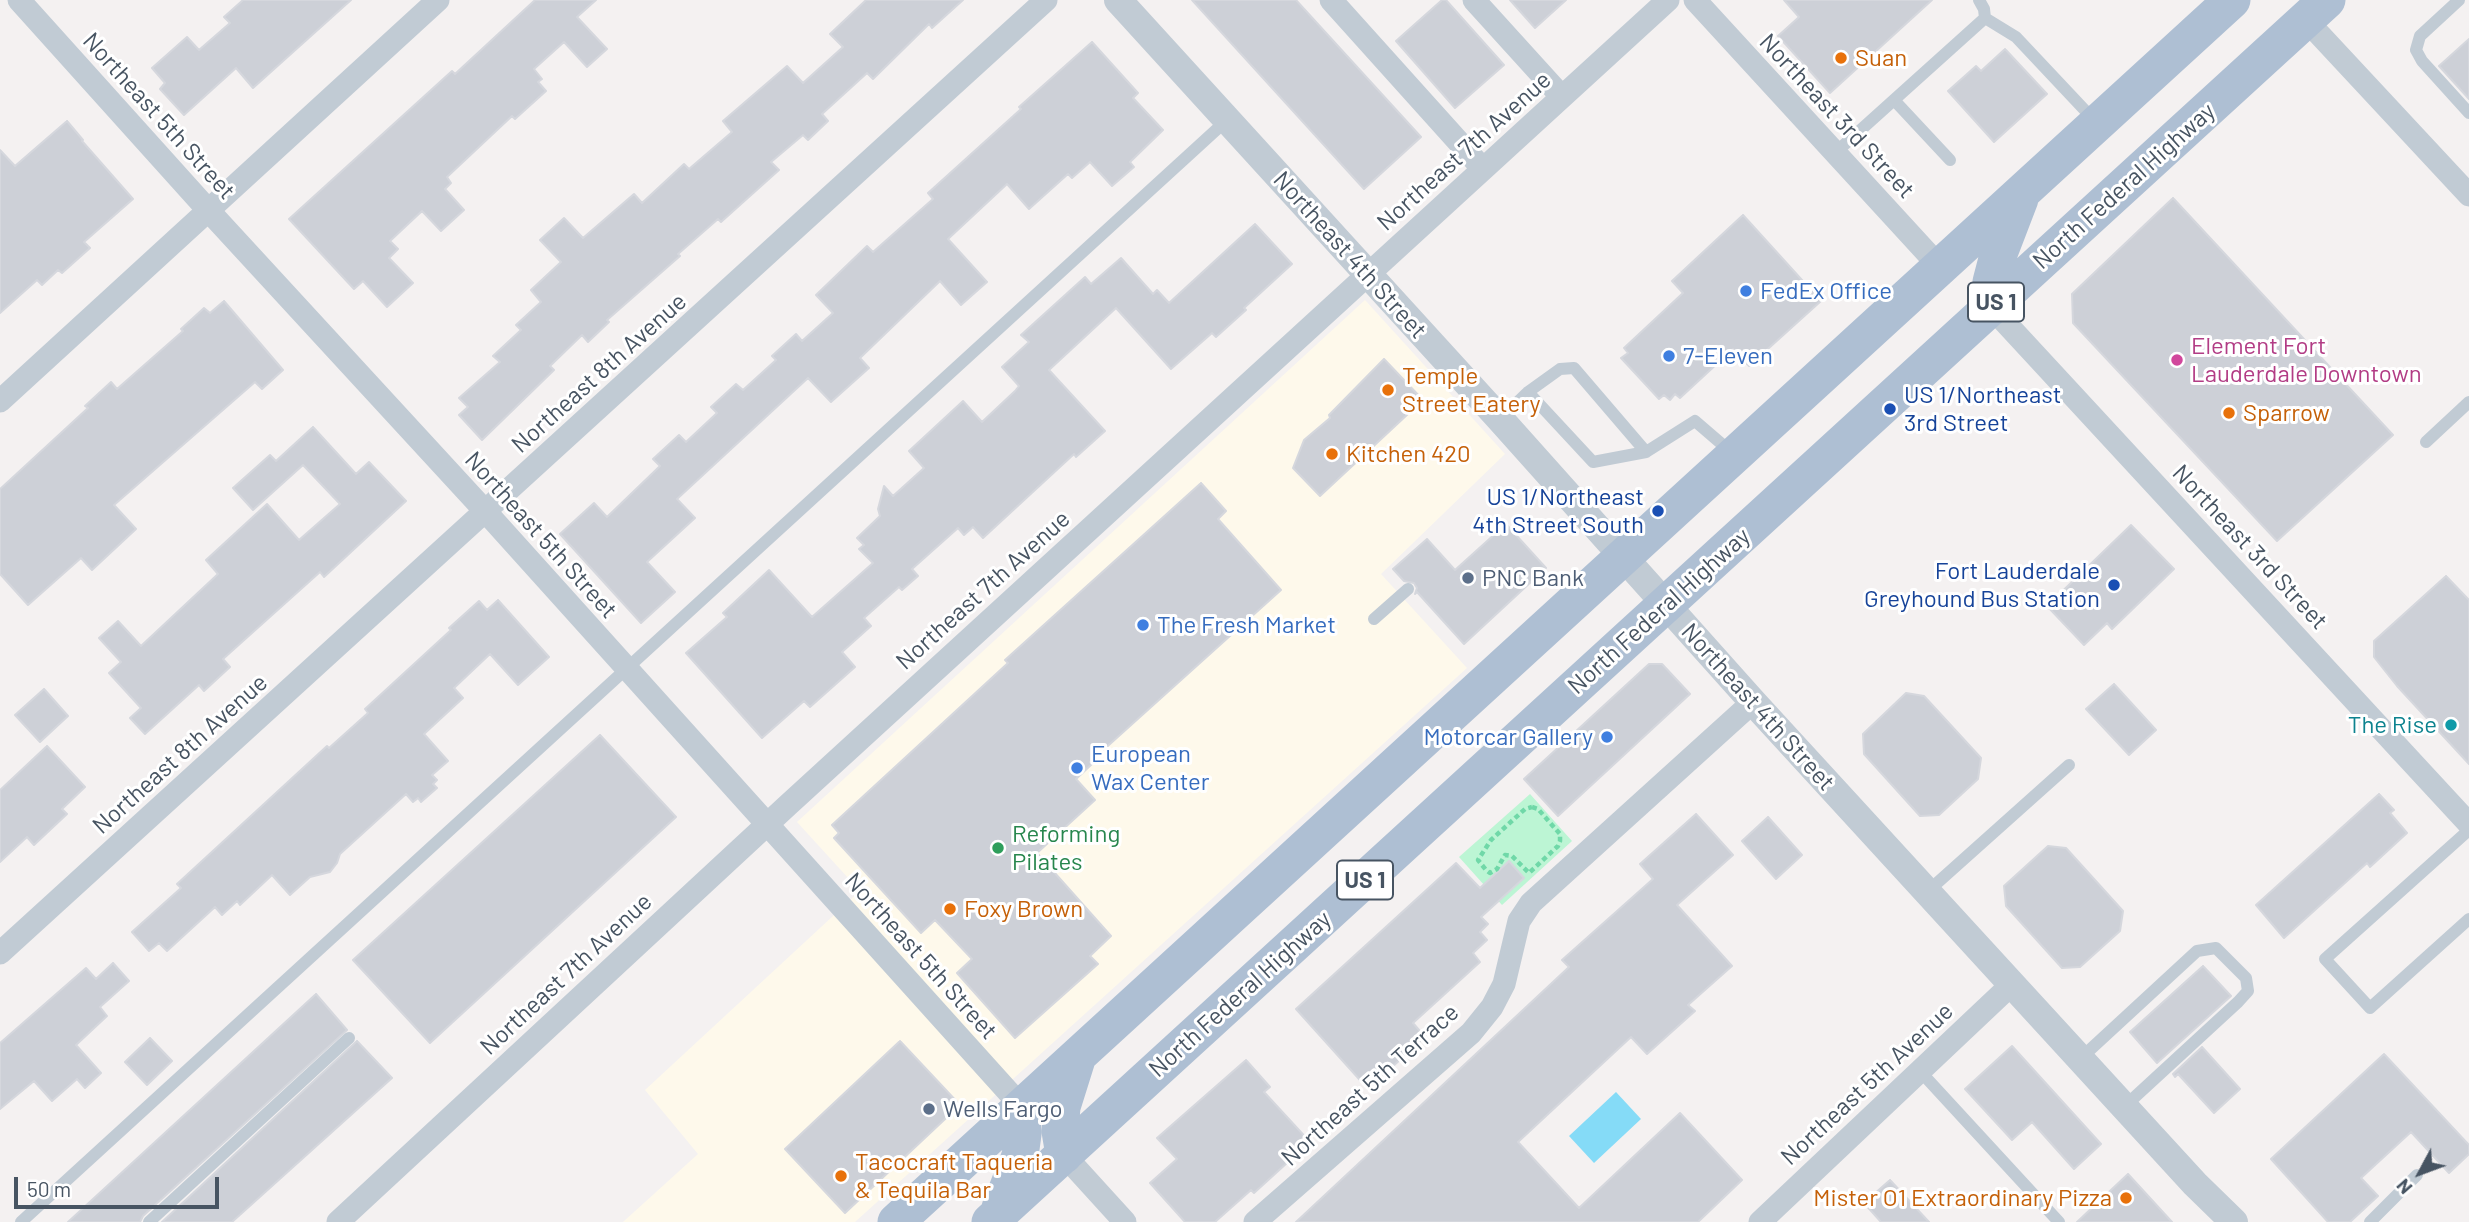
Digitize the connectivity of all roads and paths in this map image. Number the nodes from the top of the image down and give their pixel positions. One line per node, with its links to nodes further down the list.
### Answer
1 (19, 0): 24 (street, Northeast 5th Street)
2 (438, 0): 24 (street)
3 (1046, 0): 37 (street, Northeast 8th Avenue)
4 (1118, 0): 17 (street, Northeast 4th Street)
5 (1331, 0): 21 (street)
6 (1474, 0): 14 (street)
7 (1668, 0): 14 (street, Northeast 7th Avenue)
8 (1695, 0): 19 (street, Northeast 3rd Street)
9 (1979, 0): 13 (lane)
10 (2232, 0): 18 (main road, US 1)
11 (2459, 0): 16 (lane)
12 (2316, 10): 23 (street); 27 (main road, North Federal Highway / US 1)
13 (1985, 18): 15 (lane); 18 (lane)
14 (1562, 97): 21 (street, Northeast 7th Avenue)
15 (1894, 100): 19 (lane); 20 (lane)
16 (2469, 113)
17 (1227, 120): 26 (street, Northeast 4th Street); 42 (lane)
18 (2097, 123): 22 (main road, US 1)
19 (1835, 153): 25 (street, Northeast 3rd Street)
20 (1950, 160)
21 (1483, 169): 26 (street, Northeast 7th Avenue)
22 (2023, 191): 25 (main road, US 1); 27 (main road)
23 (2469, 195)
24 (208, 210): 29 (street); 37 (street, Northeast 5th Street)
25 (1940, 267): 36 (main road, US 1)
26 (1367, 275): 31 (street, Northeast 4th Street); 46 (street, Northeast 7th Avenue)
27 (1991, 307): 40 (main road, North Federal Highway / US 1); 45 (street, Northeast 3rd Street)
28 (1528, 392): 31 (lane); 32 (lane); 35 (lane)
29 (0, 401)
30 (2469, 402): 34 (lane)
31 (1500, 419): 38 (street, Northeast 4th Street)
32 (1622, 423): 33 (lane); 35 (lane)
33 (1607, 424)
34 (2426, 442)
35 (1646, 452): 36 (lane)
36 (1734, 455): 38 (main road, US 1)
37 (486, 512): 42 (street, Northeast 5th Street); 51 (street, Northeast 8th Avenue)
38 (1623, 557): 40 (street, Northeast 4th Street); 54 (main road, US 1)
39 (1408, 589): 41 (lane)
40 (1666, 606): 43 (street, Northeast 4th Street); 59 (main road, North Federal Highway / US 1)
41 (1374, 619)
42 (626, 669): 46 (street, Northeast 5th Street); 62 (lane)
43 (1753, 702): 49 (street, Northeast 4th Street); 67 (street, Northeast 5th Terrace)
44 (2068, 765): 49 (lane)
45 (2469, 824)
46 (766, 825): 58 (street, Northeast 5th Street); 64 (street, Northeast 7th Avenue)
47 (2469, 830): 50 (lane)
48 (1490, 873): 48 (path)
49 (1927, 893): 52 (street, Northeast 4th Street)
50 (2469, 919)
51 (0, 953)
52 (2011, 985): 55 (street, Northeast 4th Street); 56 (street, Northeast 5th Avenue)
53 (349, 1038): 63 (lane)
54 (1078, 1055): 58 (main road, US 1); 59 (main road)
55 (2081, 1058): 57 (street, Northeast 4th Street); 57 (lane)
56 (1919, 1070): 68 (street, Northeast 5th Avenue); 69 (lane)
57 (2125, 1106): 70 (street, Northeast 4th Street)
58 (1022, 1107): 61 (main road); 65 (main road, US 1)
59 (1064, 1155): 61 (main road, North Federal Highway / US 1); 66 (street)
60 (2417, 1175): 71 (lane)
61 (993, 1219)
62 (21, 1222)
63 (149, 1222)
64 (338, 1222)
65 (895, 1222)
66 (1125, 1222)
67 (1255, 1222)
68 (1760, 1222)
69 (2059, 1222)
70 (2234, 1222)
71 (2370, 1222)

